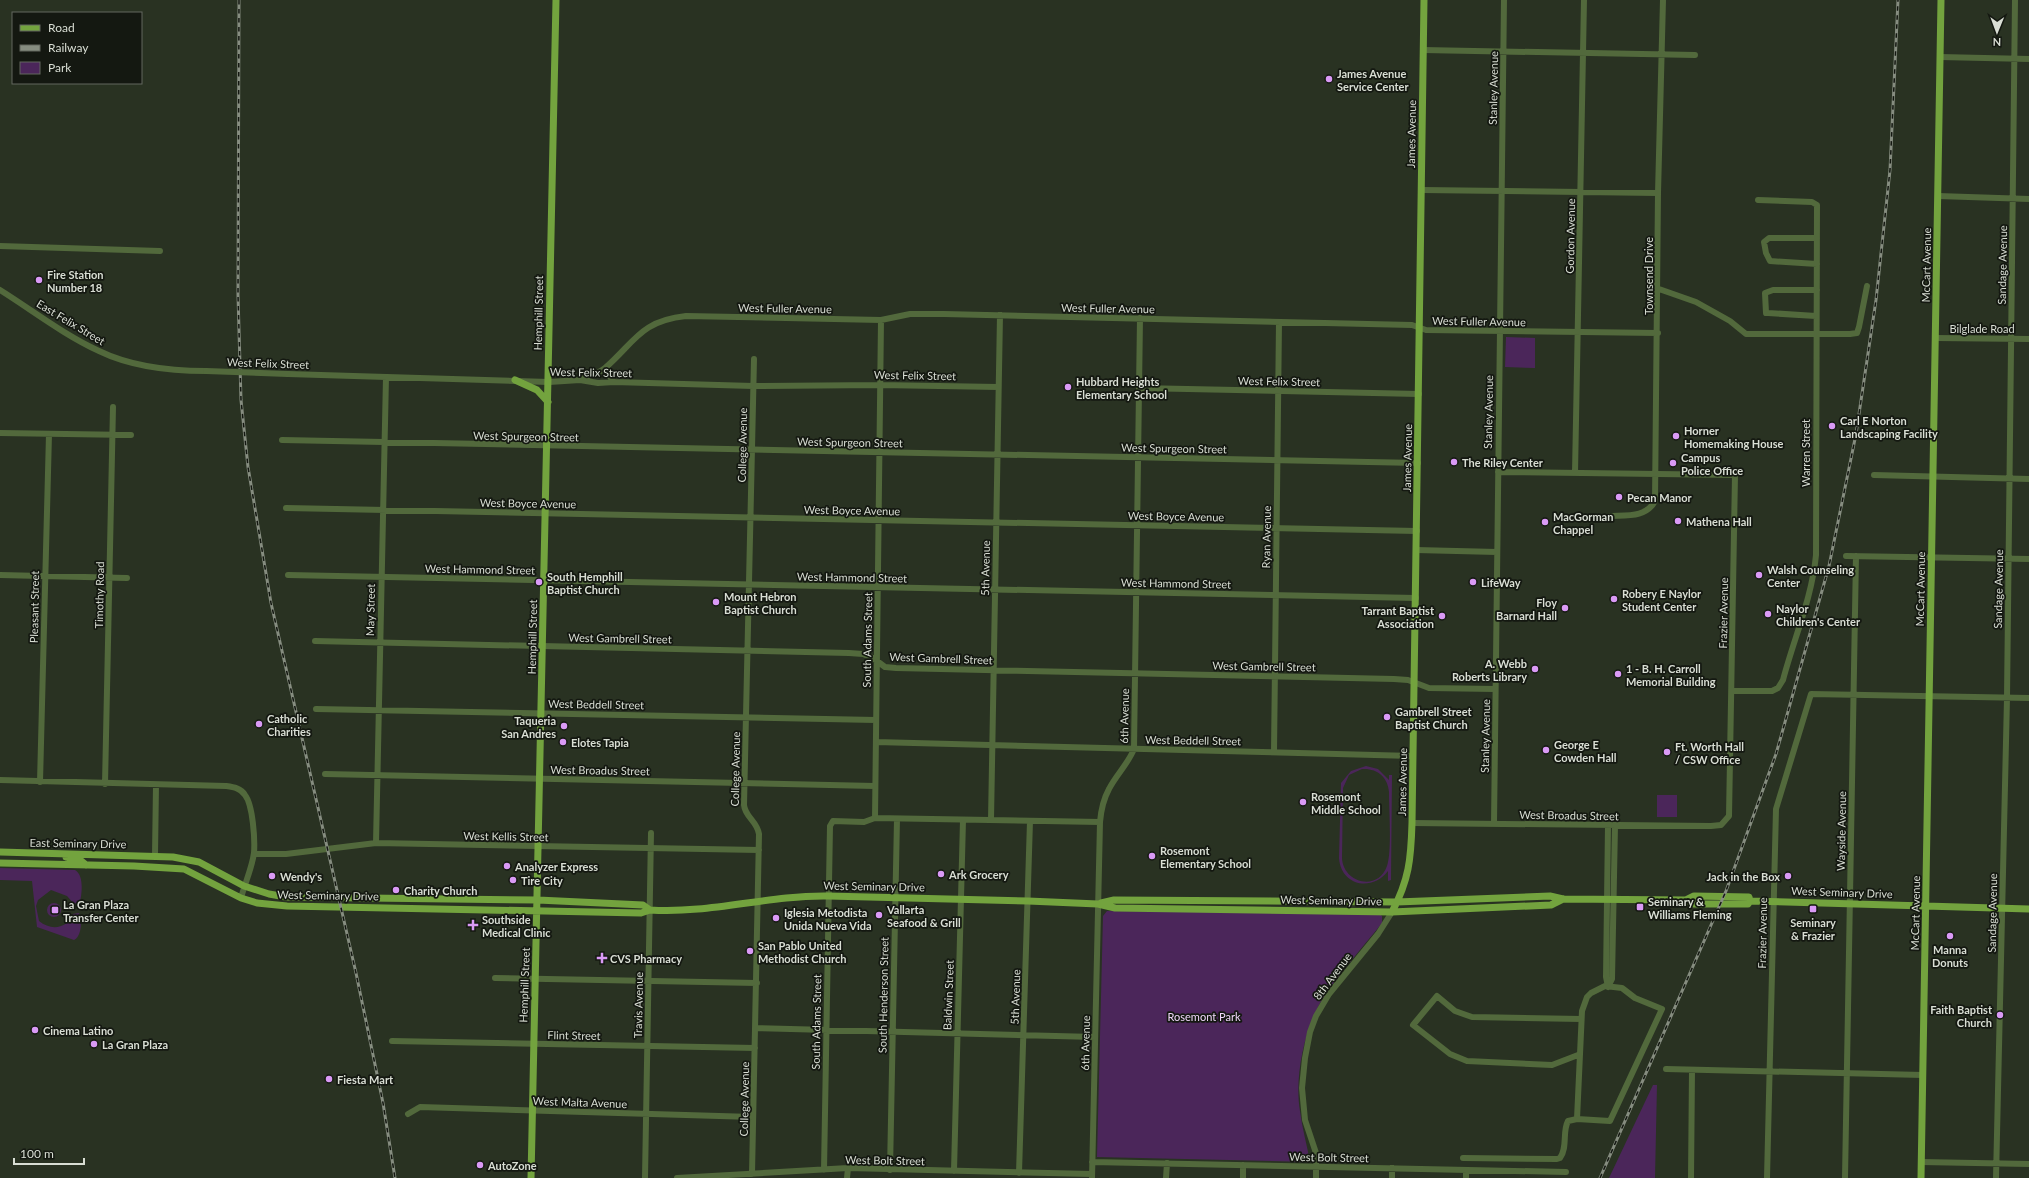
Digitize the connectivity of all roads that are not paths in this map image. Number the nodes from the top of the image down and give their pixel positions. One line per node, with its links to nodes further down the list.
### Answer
1 (1424, 0): 8 (main road, James Avenue)
2 (1504, 0): 9 (street, Stanley Avenue)
3 (1584, 0): 10 (street, Gordon Avenue)
4 (1663, 0): 11 (street, Townsend Drive)
5 (1941, 0): 13 (main road, McCart Avenue)
6 (2015, 0): 14 (street, Sandage Avenue)
7 (556, 1): 51 (main road, Hemphill Street)
8 (1423, 50): 9 (street); 16 (main road, James Avenue)
9 (1503, 51): 10 (street); 17 (street, Stanley Avenue)
10 (1584, 53): 11 (street); 18 (street, Gordon Avenue)
11 (1662, 54): 12 (street); 19 (street, Townsend Drive)
12 (1695, 55)
13 (1940, 57): 14 (street); 20 (main road, McCart Avenue)
14 (2014, 58): 15 (street); 21 (street, Sandage Avenue)
15 (2029, 59)
16 (1422, 190): 17 (street); 37 (main road, James Avenue)
17 (1501, 191): 18 (street); 38 (street, Stanley Avenue)
18 (1581, 193): 19 (street); 39 (street, Gordon Avenue)
19 (1658, 193): 29 (street, Townsend Drive)
20 (1938, 196): 21 (street); 42 (main road, McCart Avenue)
21 (2013, 199): 22 (street); 43 (street, Sandage Avenue)
22 (2029, 199)
23 (1758, 200): 24 (street, Warren Street)
24 (1817, 238): 27 (street, Warren Street); 27 (street)
25 (0, 246): 26 (street)
26 (160, 251)
27 (1817, 264): 31 (street, Warren Street)
28 (1867, 286): 41 (street)
29 (1659, 289): 40 (street, Townsend Drive); 41 (street)
30 (0, 290): 47 (street, East Felix Street)
31 (1817, 290): 33 (street, Warren Street); 33 (street)
32 (1000, 315): 34 (street, West Fuller Avenue); 35 (street, West Fuller Avenue); 55 (street, 5th Avenue)
33 (1816, 316): 41 (street, Warren Street)
34 (1140, 318): 36 (street, West Fuller Avenue); 56 (street, 6th Avenue)
35 (881, 320): 46 (street, West Fuller Avenue); 53 (street, South Adams Street)
36 (1279, 322): 37 (street, West Fuller Avenue); 57 (street, Ryan Avenue)
37 (1420, 328): 38 (street, West Fuller Avenue); 58 (main road, James Avenue)
38 (1499, 331): 39 (street, West Fuller Avenue); 74 (street, Stanley Avenue)
39 (1578, 332): 40 (street, West Fuller Avenue); 75 (street, Gordon Avenue)
40 (1658, 333): 76 (street, Townsend Drive)
41 (1816, 335): 121 (street, Warren Street)
42 (1936, 338): 43 (street, Bilglade Road); 78 (main road, McCart Avenue)
43 (2011, 338): 44 (street, Bilglade Road); 79 (street, Sandage Avenue)
44 (2029, 339)
45 (754, 358): 54 (street, College Avenue)
46 (604, 369): 50 (street, West Fuller Avenue); 52 (street)
47 (184, 371): 48 (street, West Felix Street, bridge)
48 (386, 377): 49 (street, West Felix Street); 66 (street, May Street)
49 (515, 380): 51 (street, West Felix Street); 59 (main road)
50 (580, 380): 51 (street, West Felix Street); 52 (street, West Felix Street)
51 (549, 382): 59 (main road, Hemphill Street)
52 (614, 382): 54 (street, West Felix Street)
53 (880, 385): 54 (street, West Felix Street); 55 (street, West Felix Street); 69 (street, South Adams Street)
54 (753, 386): 68 (street, College Avenue)
55 (998, 387): 70 (street, 5th Avenue)
56 (1139, 388): 57 (street, West Felix Street); 71 (street, 6th Avenue)
57 (1278, 391): 58 (street, West Felix Street); 72 (street, Ryan Avenue)
58 (1419, 394): 73 (main road, James Avenue)
59 (548, 402): 67 (main road, Hemphill Street)
60 (113, 407): 63 (street, Timothy Road)
61 (0, 433): 62 (street)
62 (49, 434): 63 (street); 100 (street, Pleasant Street)
63 (112, 434): 64 (street); 101 (street, Timothy Road)
64 (131, 435)
65 (282, 440): 66 (street, West Spurgeon Street)
66 (384, 443): 67 (street, West Spurgeon Street); 82 (street, May Street)
67 (547, 446): 68 (street, West Spurgeon Street); 83 (main road, Hemphill Street)
68 (752, 451): 69 (street, West Spurgeon Street); 85 (street, College Avenue)
69 (879, 452): 70 (street, West Spurgeon Street); 86 (street, South Adams Street)
70 (997, 454): 71 (street, West Spurgeon Street); 87 (street, 5th Avenue)
71 (1138, 457): 72 (street, West Spurgeon Street); 88 (street, 6th Avenue)
72 (1277, 460): 73 (street, West Spurgeon Street); 89 (street, Ryan Avenue)
73 (1418, 463): 90 (main road, James Avenue)
74 (1498, 472): 75 (street); 92 (street, Stanley Avenue)
75 (1576, 473): 76 (street)
76 (1656, 474): 84 (street, Townsend Drive); 121 (street, Frazier Avenue)
77 (1874, 475): 78 (street)
78 (1933, 477): 79 (street); 95 (main road, McCart Avenue)
79 (2010, 478): 80 (street); 96 (street, Sandage Avenue)
80 (2029, 479)
81 (286, 508): 82 (street, West Boyce Avenue)
82 (382, 510): 83 (street, West Boyce Avenue); 102 (street, May Street)
83 (546, 513): 85 (street, West Boyce Avenue); 104 (main road, Hemphill Street)
84 (1610, 516)
85 (750, 517): 86 (street, West Boyce Avenue); 105 (street, College Avenue)
86 (878, 520): 87 (street, West Boyce Avenue); 106 (street, South Adams Street)
87 (996, 522): 88 (street, West Boyce Avenue); 107 (street, 5th Avenue)
88 (1137, 525): 89 (street, West Boyce Avenue); 108 (street, 6th Avenue)
89 (1276, 528): 90 (street, West Boyce Avenue); 109 (street, Ryan Avenue)
90 (1417, 531): 91 (main road, James Avenue)
91 (1416, 550): 92 (street); 110 (main road, James Avenue)
92 (1497, 552): 120 (street, Stanley Avenue)
93 (1846, 556): 94 (street)
94 (1856, 556): 95 (street); 122 (street, Wayside Avenue)
95 (1932, 557): 96 (street); 123 (main road, McCart Avenue)
96 (2009, 558): 97 (street); 124 (street, Sandage Avenue)
97 (2029, 558)
98 (0, 575): 100 (street)
99 (288, 575): 102 (street, West Hammond Street)
100 (45, 576): 101 (street); 140 (street, Pleasant Street)
101 (109, 577): 103 (street); 142 (street, Timothy Road)
102 (381, 577): 104 (street, West Hammond Street); 112 (street, May Street)
103 (127, 578)
104 (544, 580): 105 (street, West Hammond Street); 113 (main road, Hemphill Street)
105 (749, 584): 106 (street, West Hammond Street); 114 (street, College Avenue)
106 (878, 587): 107 (street, West Hammond Street); 115 (street, South Adams Street)
107 (995, 590): 108 (street, West Hammond Street); 116 (street, 5th Avenue)
108 (1136, 593): 109 (street, West Hammond Street); 117 (street, 6th Avenue)
109 (1276, 596): 110 (street, West Hammond Street); 118 (street, Ryan Avenue)
110 (1416, 598): 119 (main road, James Avenue)
111 (315, 641): 112 (street, West Gambrell Street)
112 (380, 642): 113 (street, West Gambrell Street); 127 (street, May Street)
113 (543, 646): 114 (street, West Gambrell Street); 128 (main road, Hemphill Street)
114 (748, 652): 115 (street, West Gambrell Street); 129 (street, College Avenue)
115 (877, 662): 116 (street, West Gambrell Street); 130 (street, South Adams Street)
116 (994, 670): 117 (street, West Gambrell Street); 132 (street, 5th Avenue)
117 (1135, 673): 118 (street, West Gambrell Street); 133 (street, 6th Avenue)
118 (1275, 676): 119 (street, West Gambrell Street); 134 (street, Ryan Avenue)
119 (1414, 683): 120 (street, West Gambrell Street); 135 (main road, James Avenue)
120 (1495, 689): 153 (street, Stanley Avenue)
121 (1732, 691): 150 (street, Frazier Avenue)
122 (1853, 696): 123 (street); 180 (street, Frazier Avenue); 184 (street, Wayside Avenue)
123 (1930, 697): 124 (street); 185 (main road, McCart Avenue)
124 (2007, 698): 125 (street); 186 (street, Sandage Avenue)
125 (2029, 698)
126 (316, 709): 127 (street, West Beddell Street)
127 (378, 710): 128 (street, West Beddell Street); 137 (street, May Street)
128 (542, 714): 129 (street, West Beddell Street); 138 (main road, Hemphill Street)
129 (746, 717): 130 (street, West Beddell Street); 141 (street, College Avenue)
130 (876, 720): 131 (street, South Adams Street)
131 (876, 742): 132 (street, West Beddell Street); 144 (street, South Adams Street)
132 (992, 745): 133 (street, West Beddell Street); 148 (street, 5th Avenue)
133 (1134, 749): 134 (street, West Beddell Street); 151 (street, 6th Avenue)
134 (1274, 752): 135 (street, West Beddell Street)
135 (1413, 756): 152 (main road, James Avenue)
136 (325, 774): 137 (street, West Broadus Street)
137 (377, 776): 138 (street, West Broadus Street); 156 (street, May Street)
138 (540, 779): 141 (street, West Broadus Street); 157 (main road, Hemphill Street)
139 (0, 780): 140 (street)
140 (40, 782): 142 (street)
141 (744, 783): 144 (street, West Broadus Street); 159 (street, College Avenue)
142 (105, 784): 143 (street)
143 (156, 785): 162 (street); 164 (street)
144 (875, 786): 145 (street, South Adams Street)
145 (875, 818): 146 (street); 169 (street, South Adams Street)
146 (897, 819): 147 (street); 170 (street, South Henderson Street)
147 (963, 820): 148 (street); 174 (street, Baldwin Street)
148 (991, 820): 149 (street)
149 (1030, 821): 151 (street); 178 (street, 5th Avenue)
150 (1725, 821): 154 (street, West Broadus Street)
151 (1100, 822): 183 (street, 6th Avenue)
152 (1412, 823): 153 (street, West Broadus Street); 182 (main road, James Avenue)
153 (1494, 824): 154 (street, West Broadus Street)
154 (1612, 825): 173 (street)
155 (651, 833): 158 (street, Travis Avenue)
156 (376, 843): 157 (street, West Kellis Street); 162 (street, West Kellis Street)
157 (539, 846): 158 (street, West Kellis Street); 176 (main road, Hemphill Street)
158 (651, 849): 159 (street, West Kellis Street); 189 (street, Travis Avenue)
159 (759, 850): 177 (street, College Avenue)
160 (0, 852): 161 (main road, East Seminary Drive)
161 (48, 853): 163 (main road, East Seminary Drive); 166 (main road)
162 (254, 854): 168 (street)
163 (116, 855): 164 (main road, East Seminary Drive); 166 (main road)
164 (155, 855): 167 (main road); 168 (main road, West Seminary Drive)
165 (0, 863): 166 (main road, East Seminary Drive)
166 (86, 865): 167 (main road, East Seminary Drive)
167 (134, 866): 171 (main road, West Seminary Drive)
168 (244, 886): 171 (street); 172 (main road, West Seminary Drive)
169 (828, 896): 170 (main road, West Seminary Drive); 177 (main road, West Seminary Drive); 201 (street, South Adams Street)
170 (894, 897): 174 (main road, West Seminary Drive); 202 (street, South Henderson Street)
171 (241, 898): 187 (main road, West Seminary Drive)
172 (443, 898): 176 (main road, West Seminary Drive); 187 (main road)
173 (1610, 898): 175 (main road, West Seminary Drive); 180 (main road, West Seminary Drive); 198 (street)
174 (961, 899): 178 (main road, West Seminary Drive); 203 (street, Baldwin Street)
175 (1563, 899): 182 (main road, West Seminary Drive); 193 (main road, West Seminary Drive)
176 (538, 900): 189 (main road, West Seminary Drive); 191 (main road, Hemphill Street)
177 (758, 900): 189 (main road, West Seminary Drive); 197 (street, College Avenue)
178 (1028, 901): 183 (main road, West Seminary Drive); 204 (street, 5th Avenue)
179 (1207, 901): 181 (main road, West Seminary Drive); 183 (main road, West Seminary Drive); 190 (main road)
180 (1773, 901): 184 (main road, West Seminary Drive); 213 (street, Frazier Avenue)
181 (1317, 902): 182 (main road, West Seminary Drive); 192 (main road)
182 (1397, 902): 193 (main road, James Avenue)
183 (1098, 904): 190 (main road, West Seminary Drive); 205 (street, 6th Avenue)
184 (1850, 904): 185 (main road, West Seminary Drive); 214 (street, Wayside Avenue)
185 (1926, 906): 186 (main road, West Seminary Drive); 215 (main road, McCart Avenue)
186 (2002, 908): 188 (main road, West Seminary Drive); 225 (street, Sandage Avenue)
187 (440, 909): 191 (main road, West Seminary Drive)
188 (2029, 909)
189 (650, 910): 191 (main road, West Seminary Drive); 196 (street, Travis Avenue)
190 (1207, 910): 192 (main road, West Seminary Drive)
191 (538, 911): 195 (main road, Hemphill Street)
192 (1317, 911): 193 (main road, West Seminary Drive)
193 (1392, 912): 228 (street, 8th Avenue)
194 (495, 978): 195 (street)
195 (535, 978): 196 (street); 207 (main road, Hemphill Street)
196 (648, 980): 197 (street); 208 (street, Travis Avenue)
197 (757, 983): 200 (street, College Avenue)
198 (1608, 987): 199 (street); 220 (street)
199 (1581, 1019): 210 (street); 210 (street)
200 (756, 1028): 201 (street); 209 (street, College Avenue)
201 (826, 1030): 202 (street); 231 (street, South Adams Street)
202 (893, 1032): 203 (street); 232 (street, South Henderson Street)
203 (957, 1034): 204 (street); 235 (street, Baldwin Street)
204 (1023, 1035): 205 (street); 237 (street, 5th Avenue)
205 (1095, 1037): 222 (street, 6th Avenue)
206 (392, 1041): 207 (street, Flint Street)
207 (534, 1044): 208 (street, Flint Street); 216 (main road, Hemphill Street)
208 (647, 1046): 209 (street, Flint Street); 218 (street, Travis Avenue)
209 (755, 1048): 219 (street, College Avenue)
210 (1578, 1055): 220 (street)
211 (1666, 1069): 212 (street)
212 (1692, 1070): 213 (street); 254 (street)
213 (1770, 1072): 214 (street); 255 (street, Frazier Avenue)
214 (1846, 1073): 215 (street); 256 (street, Wayside Avenue)
215 (1923, 1075): 223 (main road, McCart Avenue)
216 (533, 1111): 217 (street, West Malta Avenue); 218 (street, West Malta Avenue); 244 (main road, Hemphill Street)
217 (408, 1114)
218 (646, 1114): 219 (street, West Malta Avenue); 245 (street, Travis Avenue)
219 (754, 1116): 238 (street, College Avenue)
220 (1577, 1119): 221 (street)
221 (1463, 1158)
222 (1092, 1162): 224 (street, West Bolt Street); 242 (street, 6th Avenue)
223 (1921, 1162): 225 (street); 257 (main road, McCart Avenue)
224 (1167, 1163): 227 (street, West Bolt Street); 249 (street)
225 (1996, 1163): 226 (street); 258 (street, Sandage Avenue)
226 (2029, 1164)
227 (1243, 1165): 228 (street, West Bolt Street); 250 (street)
228 (1316, 1166): 230 (street, West Bolt Street); 251 (street, 8th Avenue)
229 (848, 1168): 231 (street, West Bolt Street); 232 (street, West Bolt Street); 247 (street)
230 (1392, 1168): 233 (street, West Bolt Street); 252 (street)
231 (824, 1170): 239 (street, West Bolt Street)
232 (890, 1170): 234 (street, West Bolt Street)
233 (1466, 1170): 241 (street, West Bolt Street); 253 (street)
234 (925, 1171): 235 (street, West Bolt Street); 248 (street)
235 (954, 1171): 240 (street, West Bolt Street)
236 (1566, 1172): 241 (street, West Bolt Street)
237 (1019, 1173): 240 (street, West Bolt Street); 242 (street, West Bolt Street)
238 (752, 1174): 239 (street, West Bolt Street); 243 (street, West Bolt Street)
239 (779, 1175)
240 (998, 1175)
241 (1545, 1175)
242 (1092, 1176)
243 (696, 1177): 246 (street, West Bolt Street)
244 (531, 1178)
245 (645, 1178)
246 (677, 1178)
247 (847, 1178)
248 (924, 1178)
249 (1166, 1178)
250 (1243, 1178)
251 (1316, 1178)
252 (1392, 1178)
253 (1466, 1178)
254 (1691, 1178)
255 (1767, 1178)
256 (1845, 1178)
257 (1921, 1178)
258 (1996, 1178)

